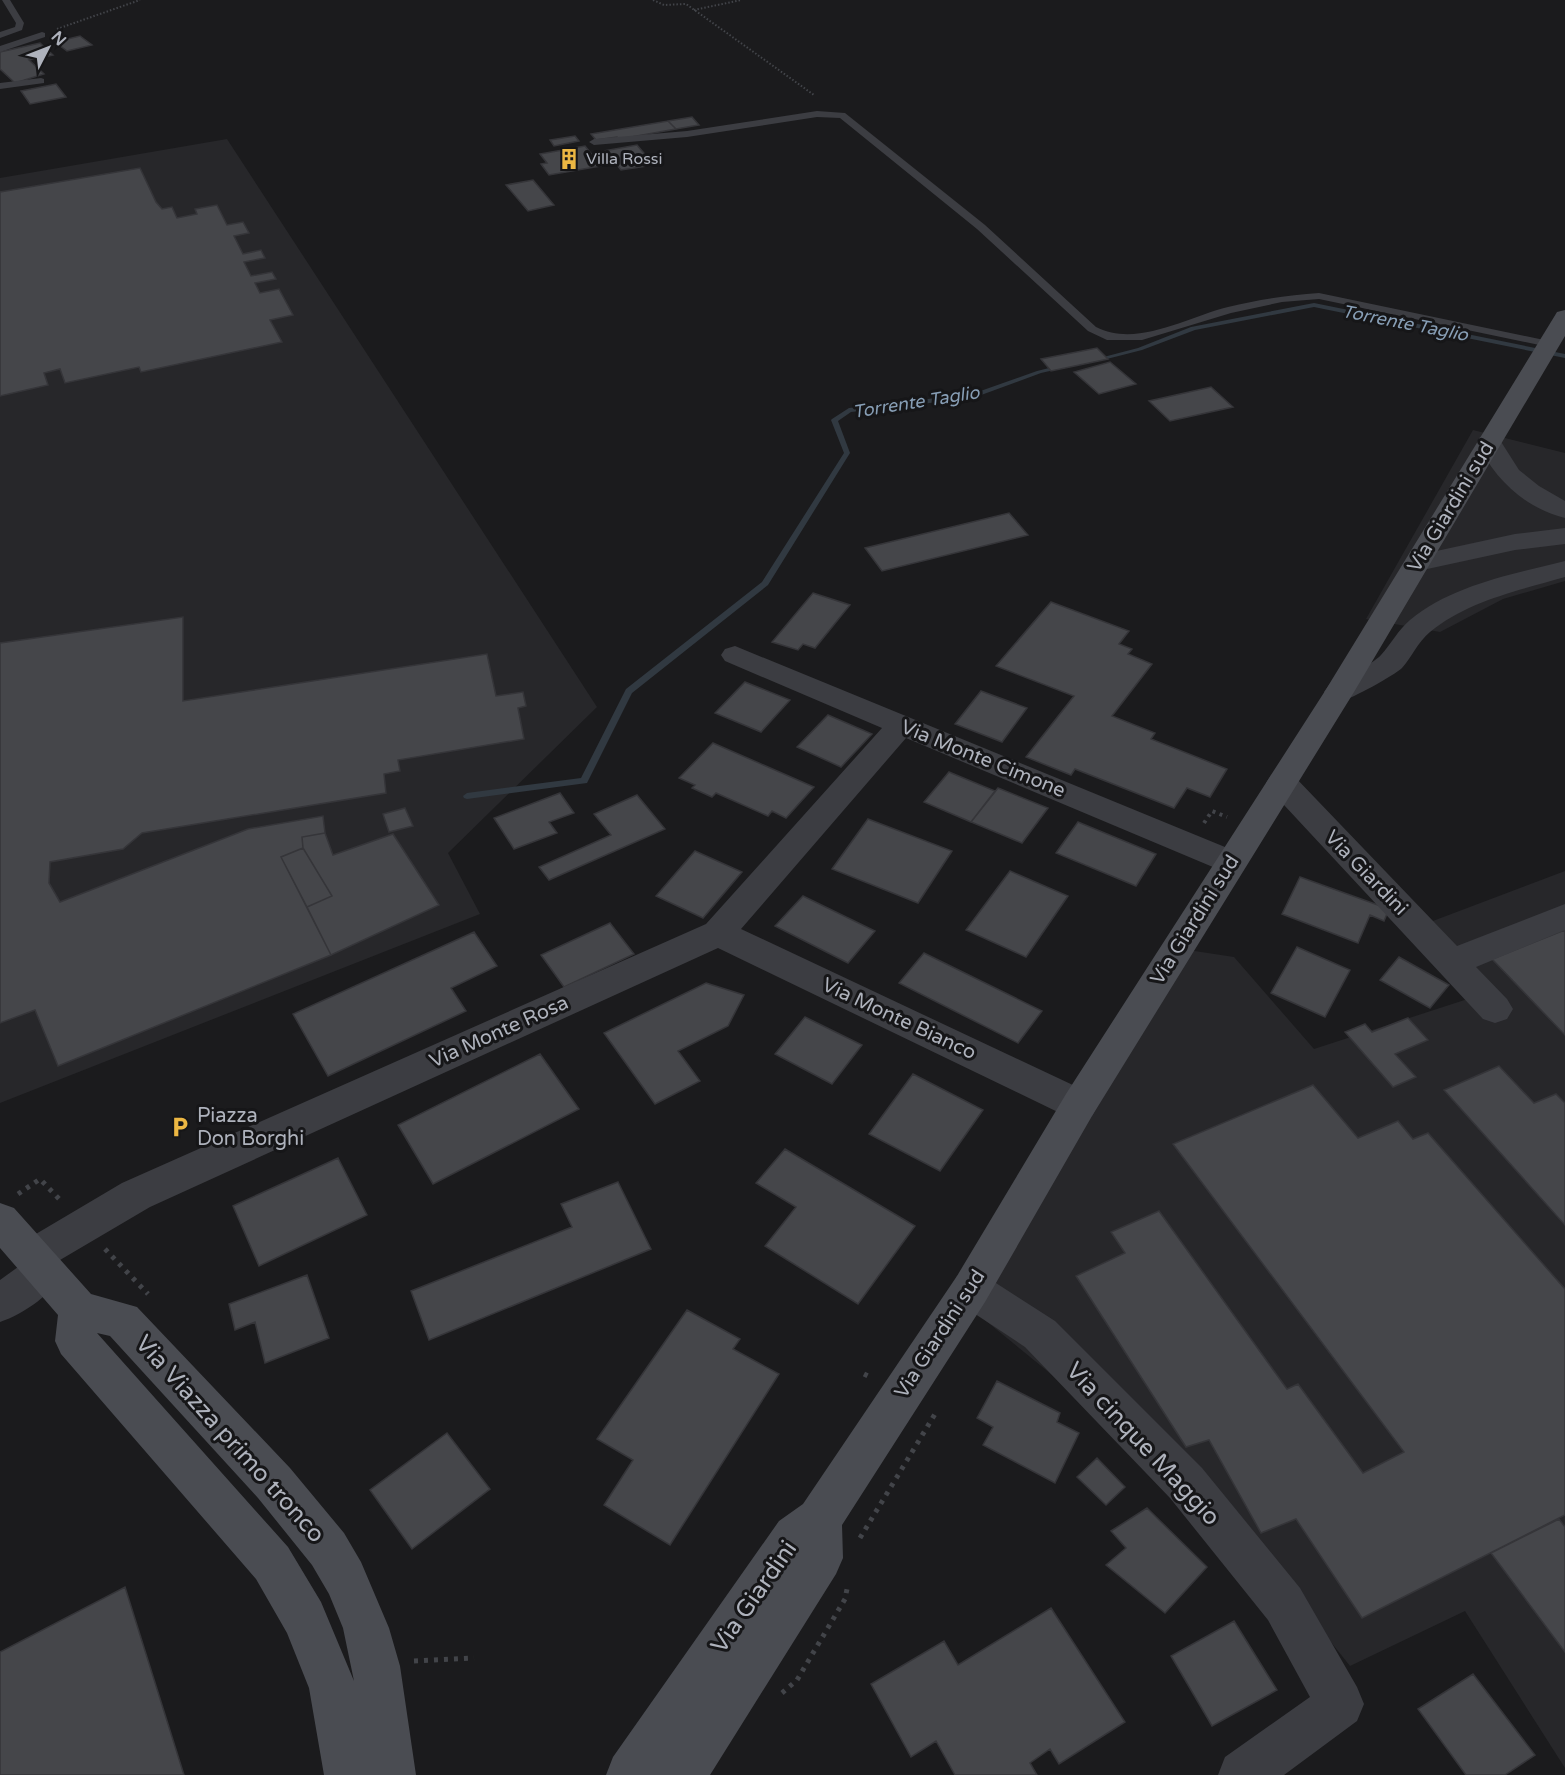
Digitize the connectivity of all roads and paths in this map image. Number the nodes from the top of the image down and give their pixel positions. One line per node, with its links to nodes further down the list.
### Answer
1 (6, 0): 6 (lane)
2 (140, 0): 7 (path)
3 (653, 0): 5 (path)
4 (741, 0): 5 (path)
5 (693, 10): 11 (path)
6 (0, 35)
7 (42, 35): 8 (lane)
8 (0, 49)
9 (41, 81): 10 (lane)
10 (0, 86)
11 (842, 115): 12 (lane); 14 (lane)
12 (594, 141)
13 (1565, 317): 14 (main road, Via Giardini sud)
14 (1546, 348): 15 (main road, Via Giardini sud)
15 (1490, 442): 16 (street); 18 (main road, Via Giardini sud)
16 (1565, 510)
17 (1565, 536): 18 (street)
18 (1418, 562): 20 (street); 22 (main road, Via Giardini sud)
19 (1565, 569): 20 (street)
20 (1500, 588): 22 (street)
21 (735, 655): 23 (street, Via Monte Cimone)
22 (1339, 692): 24 (main road, Via Giardini sud)
23 (901, 725): 25 (street, Via Monte Cimone); 27 (street, Via Monte Rosa)
24 (1282, 783): 25 (main road, Via Giardini sud); 28 (street, Via Giardini)
25 (1231, 862): 30 (main road, Via Giardini sud)
26 (1565, 916): 28 (street)
27 (718, 933): 30 (street, Via Monte Bianco); 32 (street, Via Monte Rosa)
28 (1451, 963): 29 (street, Via Giardini)
29 (1495, 1009)
30 (1079, 1104): 34 (main road, Via Giardini sud)
31 (8, 1208): 32 (path); 33 (main road)
32 (82, 1225): 33 (street, Via Monte Rosa)
33 (39, 1263): 35 (street, Via Monte Rosa); 36 (main road)
34 (971, 1289): 38 (main road, Via Giardini sud); 45 (street, Via cinque Maggio)
35 (0, 1304)
36 (79, 1310): 41 (main road); 42 (main road, Via Viazza primo tronco)
37 (939, 1407): 38 (path)
38 (837, 1532): 43 (main road, Via Giardini); 44 (main road, Via Giardini)
39 (850, 1577): 40 (path)
40 (779, 1695)
41 (349, 1775)
42 (391, 1775)
43 (631, 1775)
44 (682, 1775)
45 (1243, 1775)

